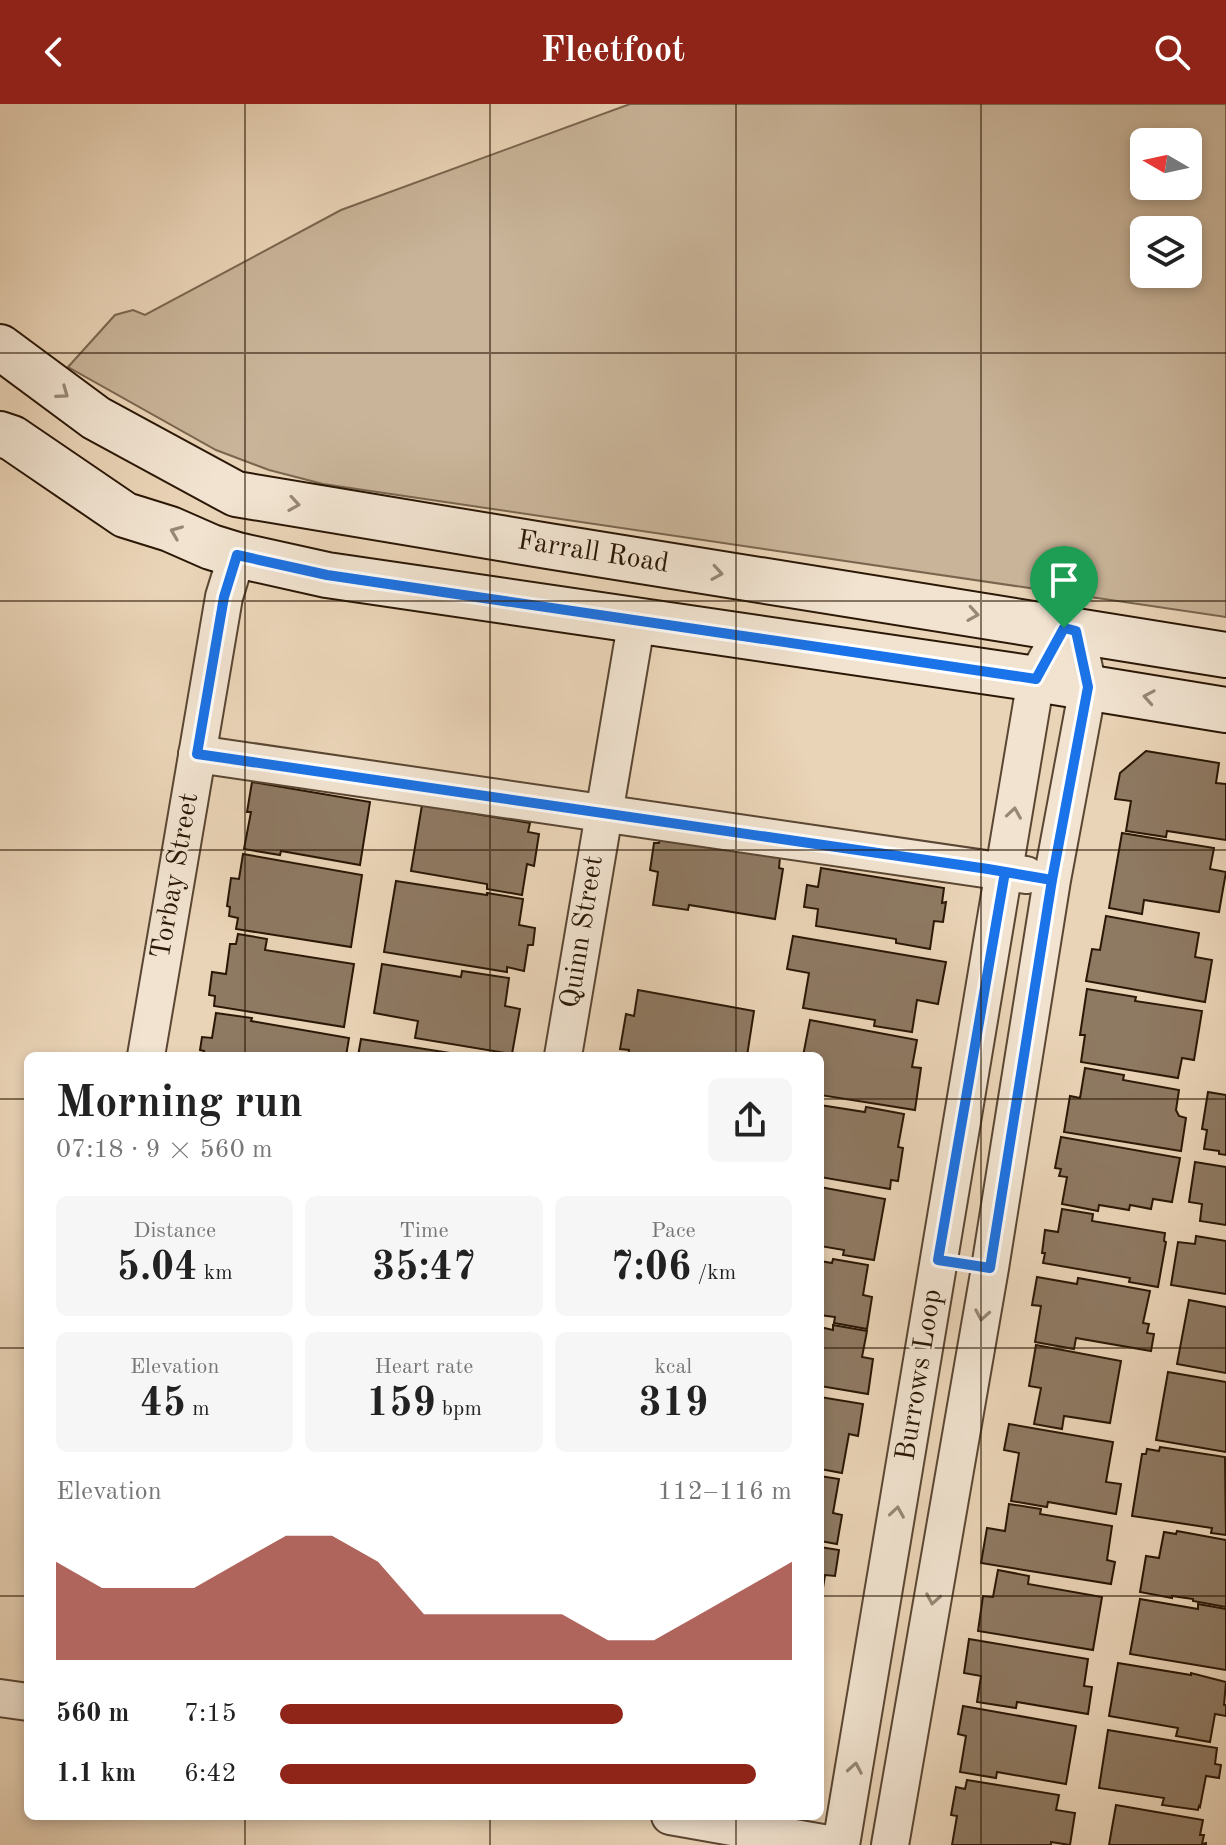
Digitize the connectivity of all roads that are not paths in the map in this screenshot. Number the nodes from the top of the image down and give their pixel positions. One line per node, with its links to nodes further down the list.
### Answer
1 (0, 347): 5 (main road, Farrall Road, one-way to 5)
2 (0, 434): 3 (main road, Farrall Road, one-way to 2)
3 (237, 555): 4 (main road, Farrall Road); 10 (street, Torbay Street)
4 (637, 619): 7 (main road, Farrall Road); 11 (street, Quinn Street)
5 (1070, 630): 6 (main road, Farrall Road); 7 (street, Burrows Loop); 8 (street, Burrows Loop)
6 (1226, 655)
7 (1036, 679): 8 (main road, Farrall Road); 12 (street, Burrows Loop, one-way to 7)
8 (1088, 687): 9 (main road, Farrall Road, one-way to 8); 13 (street, Burrows Loop)
9 (1226, 710)
10 (197, 754): 11 (street); 14 (street, Torbay Street)
11 (603, 814): 12 (street); 15 (street, Quinn Street)
12 (1005, 872): 13 (street); 16 (street, Burrows Loop)
13 (1052, 880): 17 (street, Burrows Loop)
14 (147, 1052)
15 (564, 1052)
16 (971, 1071): 17 (street); 18 (street, Burrows Loop)
17 (1019, 1080): 19 (street, Burrows Loop)
18 (938, 1260): 19 (street); 20 (street, Burrows Loop)
19 (990, 1268): 21 (street, Burrows Loop, one-way to 21)
20 (908, 1447): 21 (street); 22 (street, Burrows Loop, one-way to 20)
21 (958, 1454): 23 (street, Burrows Loop, one-way to 23)
22 (877, 1633): 23 (street); 28 (street, Burrows Loop, one-way to 22)
23 (926, 1640): 29 (street, Burrows Loop)
24 (0, 1698): 25 (street)
25 (24, 1701)
26 (693, 1820): 27 (street)
27 (834, 1845)
28 (841, 1845)
29 (890, 1845)

